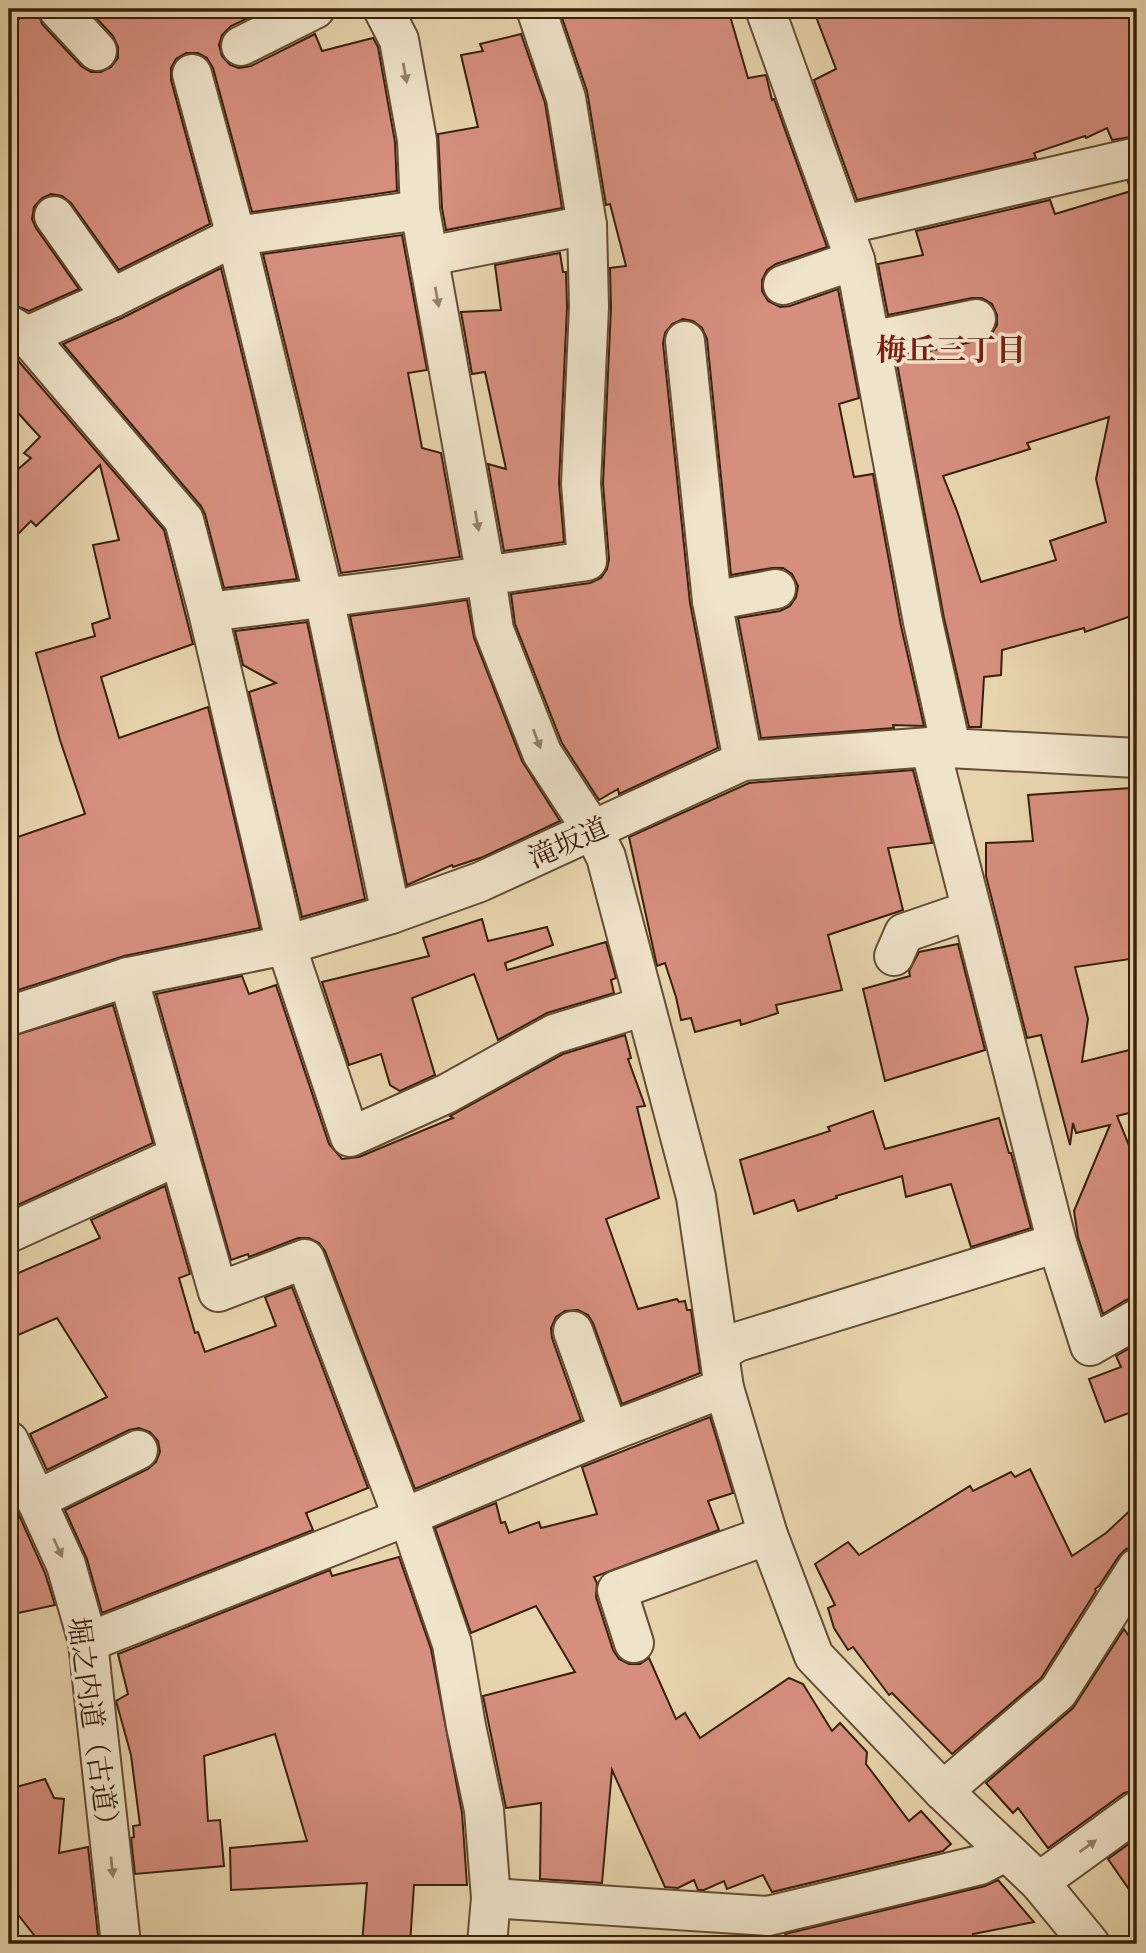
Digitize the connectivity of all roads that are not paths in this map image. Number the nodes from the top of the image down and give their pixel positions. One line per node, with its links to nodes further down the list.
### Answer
1 (58, 9): 7 (street)
2 (315, 9): 6 (street)
3 (383, 9): 10 (street, one-way to 10)
4 (536, 9): 12 (street)
5 (765, 9): 14 (street)
6 (242, 46)
7 (97, 51)
8 (192, 74): 13 (street)
9 (1137, 157): 14 (street)
10 (420, 210): 13 (street); 15 (street)
11 (54, 216): 17 (street)
12 (587, 225): 15 (street); 22 (street)
13 (236, 236): 17 (street); 24 (street)
14 (849, 242): 16 (street); 21 (street)
15 (429, 256): 22 (street, one-way to 22)
16 (783, 285)
17 (111, 298): 19 (street)
18 (976, 319): 21 (street)
19 (18, 330): 26 (street)
20 (685, 341): 25 (street)
21 (870, 341): 27 (street)
22 (486, 577): 24 (street); 30 (street, one-way to 30)
23 (776, 590): 25 (street)
24 (324, 598): 26 (street); 32 (street)
25 (712, 601): 29 (street)
26 (208, 612): 33 (street)
27 (940, 747): 28 (street, 滝坂道); 29 (street, 滝坂道); 31 (street)
28 (1137, 758)
29 (743, 761): 30 (street, 滝坂道)
30 (593, 831): 32 (street, 滝坂道); 36 (street)
31 (971, 910): 34 (street); 40 (street)
32 (391, 914): 33 (street, 滝坂道)
33 (286, 945): 35 (street, 滝坂道); 36 (street)
34 (894, 956)
35 (128, 977): 37 (street, 滝坂道); 38 (street)
36 (645, 1006): 43 (street)
37 (9, 1016)
38 (178, 1156): 39 (street); 48 (street)
39 (9, 1233)
40 (1057, 1243): 41 (street); 43 (street)
41 (1137, 1319)
42 (573, 1331): 44 (street)
43 (722, 1370): 44 (street); 49 (street)
44 (609, 1432): 48 (street)
45 (9, 1441): 47 (street, 堀之内道（古道）)
46 (138, 1450): 47 (street)
47 (36, 1500): 51 (street, 堀之内道（古道）, one-way to 51)
48 (403, 1518): 51 (street); 57 (street)
49 (768, 1535): 52 (street); 53 (street)
50 (1137, 1568): 53 (street)
51 (88, 1642): 59 (street, 堀之内道（古道）, one-way to 59)
52 (634, 1643)
53 (943, 1791): 55 (street)
54 (1137, 1811): 56 (street, one-way to 54)
55 (1005, 1852): 56 (street); 58 (street)
56 (1039, 1882): 61 (street)
57 (491, 1898): 58 (street); 60 (street)
58 (741, 1929)
59 (121, 1944)
60 (487, 1944)
61 (1090, 1944)

